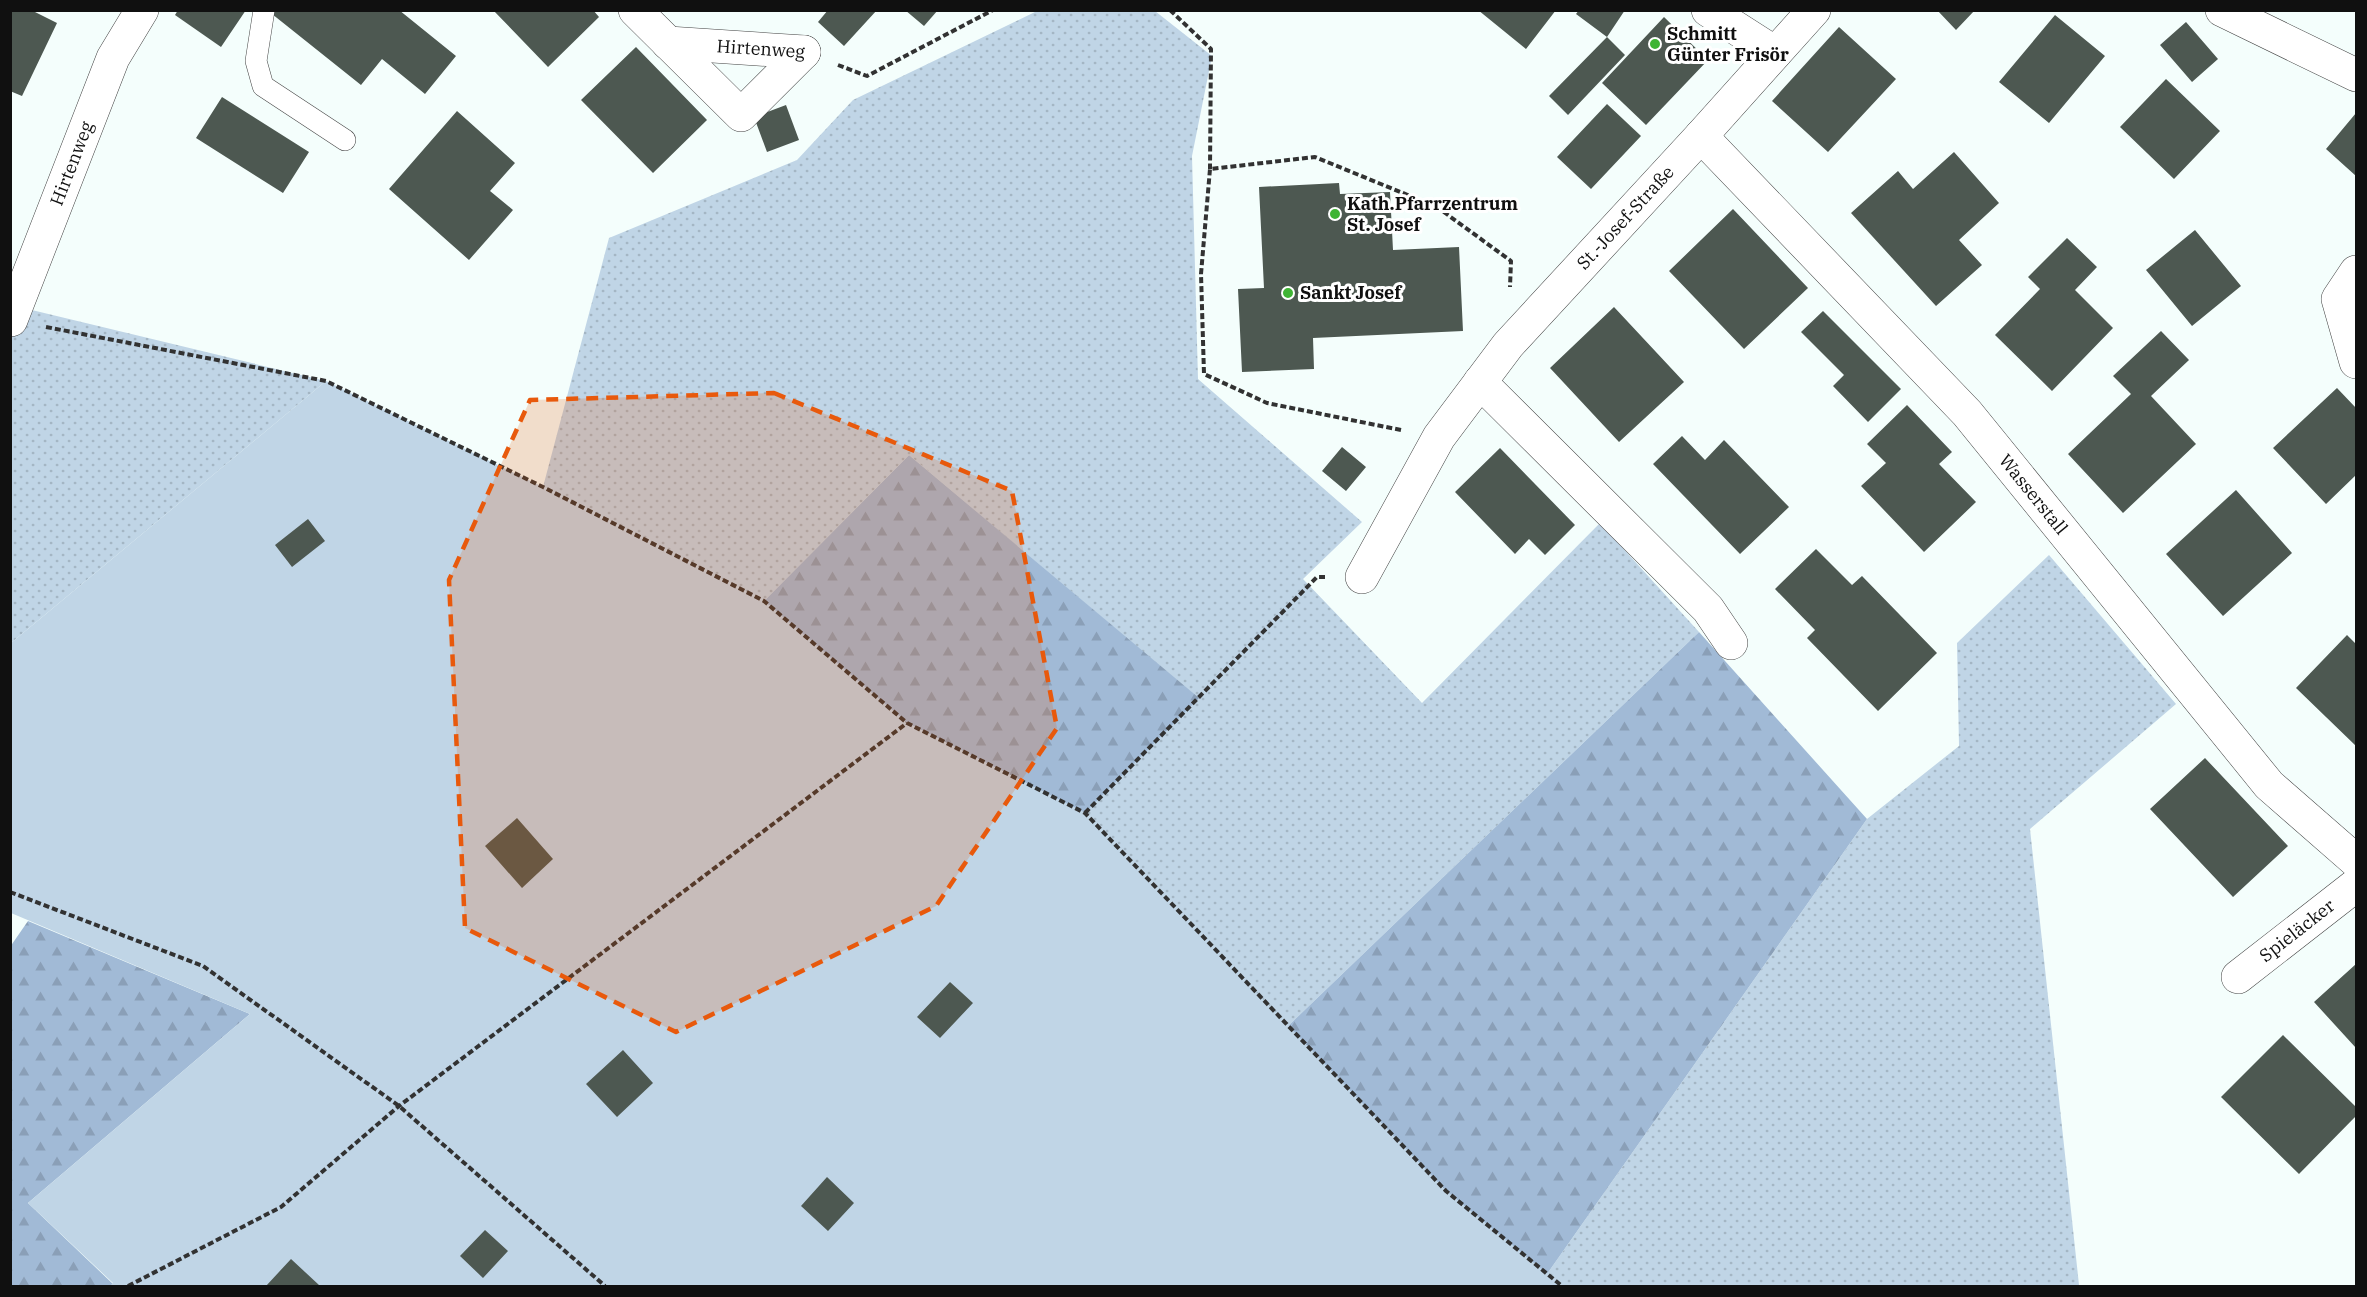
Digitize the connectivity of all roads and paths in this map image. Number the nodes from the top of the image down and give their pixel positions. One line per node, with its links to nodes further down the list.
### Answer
1 (142, 10): 17 (street, Hirtenweg)
2 (264, 10): 14 (lane)
3 (635, 10): 9 (street, Hirtenweg)
4 (993, 10): 10 (path)
5 (1170, 10): 15 (path)
6 (1708, 10): 11 (street)
7 (1814, 10): 11 (street, St.-Josef-Straße)
8 (2222, 10): 12 (street)
9 (668, 43): 10 (street, Hirtenweg); 10 (street, Hirtenweg)
10 (804, 52)
11 (1775, 53): 13 (street, St.-Josef-Straße)
12 (2356, 75)
13 (1701, 136): 18 (street, St.-Josef-Straße); 26 (street, Wasserstall)
14 (345, 140)
15 (1210, 169): 18 (path); 21 (path)
16 (2356, 272): 19 (street)
17 (11, 320): 24 (path)
18 (1508, 345): 20 (street, St.-Josef-Straße)
19 (2356, 362)
20 (1480, 382): 21 (street, St.-Josef-Straße); 23 (street)
21 (1439, 437): 22 (street, St.-Josef-Straße)
22 (1362, 577): 25 (path)
23 (1731, 643)
24 (907, 723): 25 (path); 30 (path)
25 (1085, 813): 33 (path)
26 (2356, 861)
27 (2356, 885): 29 (street, Spieläcker)
28 (10, 892): 30 (path)
29 (2238, 977)
30 (399, 1106): 31 (path); 32 (path)
31 (128, 1287)
32 (605, 1287)
33 (1562, 1287)

